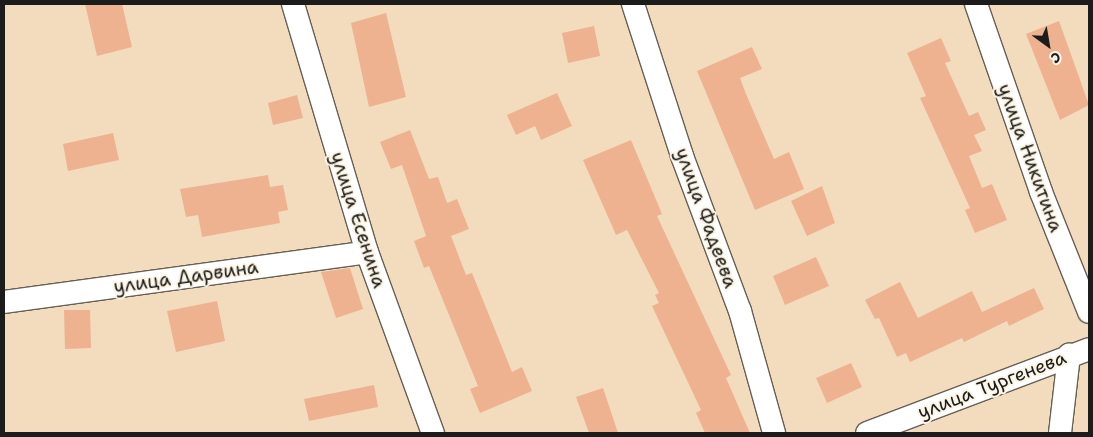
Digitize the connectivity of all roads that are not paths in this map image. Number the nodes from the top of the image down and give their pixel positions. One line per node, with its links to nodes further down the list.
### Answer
1 (293, 4): 4 (street, улица Есенина)
2 (633, 4): 9 (street, улица Фадеева)
3 (976, 4): 6 (street, улица Никитина)
4 (368, 252): 5 (street, улица Дарвина); 8 (street, улица Есенина)
5 (4, 302)
6 (1089, 312)
7 (1079, 352): 10 (street, улица Тургенева); 11 (street)
8 (433, 433)
9 (774, 433)
10 (867, 433)
11 (1060, 433)

